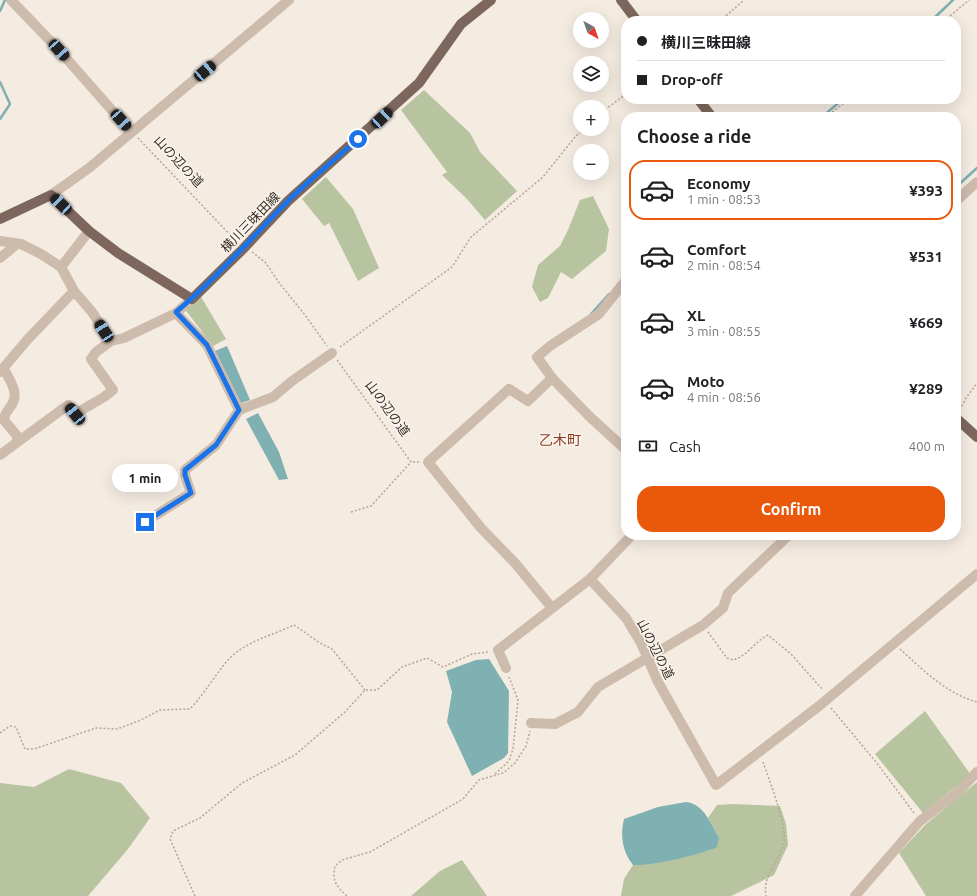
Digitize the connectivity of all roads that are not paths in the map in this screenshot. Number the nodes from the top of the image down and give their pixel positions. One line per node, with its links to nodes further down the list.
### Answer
1 (10, 0): 8 (street)
2 (289, 0): 8 (street)
3 (491, 0): 20 (main road, 横川三昧田線)
4 (621, 0): 5 (main road)
5 (633, 16)
6 (702, 104): 7 (main road)
7 (708, 112)
8 (131, 132): 10 (street)
9 (977, 182): 11 (street)
10 (51, 195): 12 (main road); 13 (main road)
11 (961, 196)
12 (0, 219)
13 (89, 231): 17 (street); 20 (main road)
14 (0, 241): 15 (street)
15 (17, 244): 16 (street); 17 (street)
16 (0, 258)
17 (61, 267): 19 (street)
18 (621, 286): 25 (street)
19 (74, 291): 22 (street); 24 (street)
20 (192, 299): 21 (street)
21 (176, 312): 22 (street); 26 (street)
22 (111, 341): 29 (street)
23 (332, 353): 26 (street)
24 (2, 371): 29 (street)
25 (552, 378): 30 (street); 37 (street)
26 (239, 410): 32 (street)
27 (961, 423): 28 (main road)
28 (977, 437)
29 (16, 444): 31 (street)
30 (621, 445)
31 (0, 455)
32 (145, 522)
33 (627, 540): 36 (street)
34 (784, 540): 38 (street)
35 (977, 574): 38 (street, 山の辺の道)
36 (590, 579): 37 (street); 38 (street, 山の辺の道)
37 (552, 608): 39 (street)
38 (648, 658): 40 (street)
39 (506, 668)
40 (531, 723)
41 (977, 772): 42 (street)
42 (855, 896)

